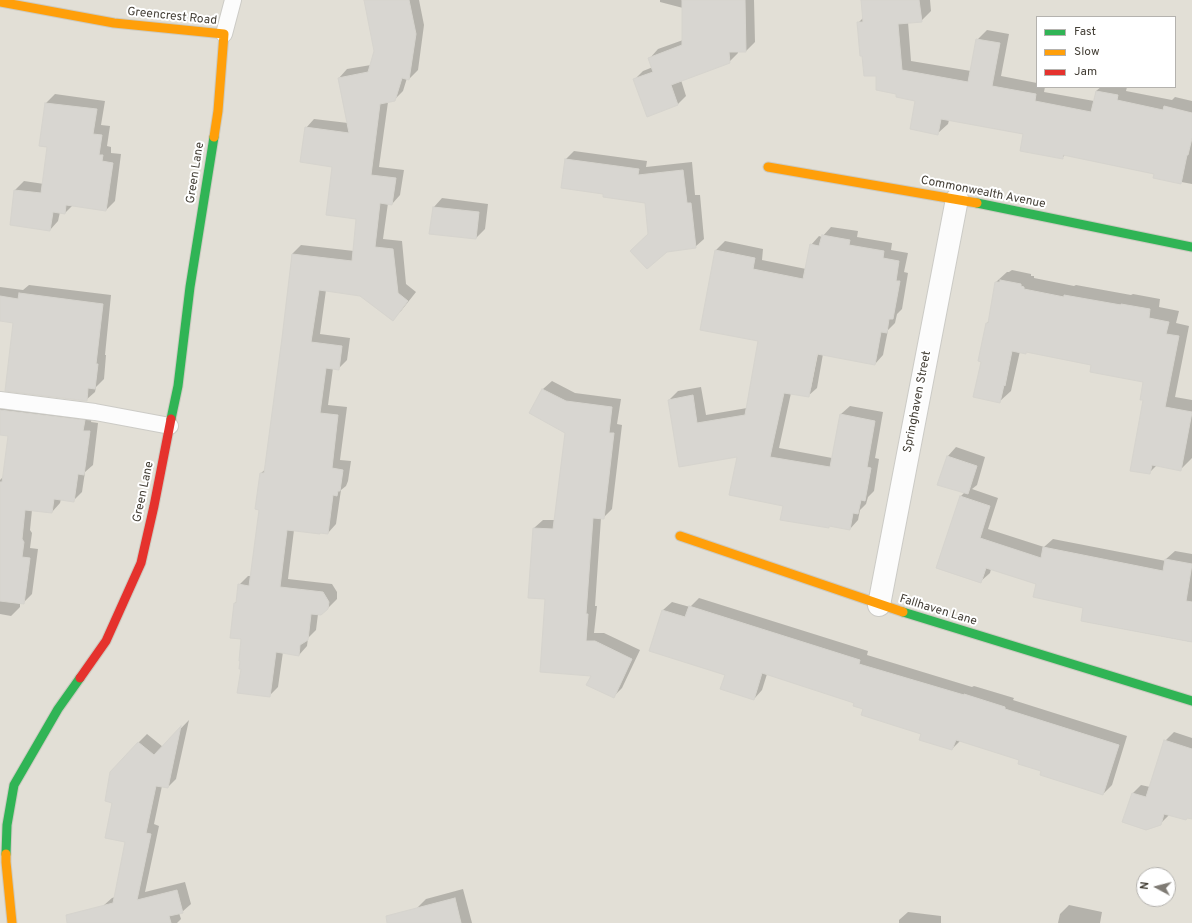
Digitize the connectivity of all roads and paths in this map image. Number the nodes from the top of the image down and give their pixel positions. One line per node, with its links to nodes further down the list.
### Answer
1 (233, 0): 3 (lane)
2 (0, 2): 3 (street, Greencrest Road)
3 (224, 34): 8 (street, Green Lane)
4 (768, 166): 5 (street, Commonwealth Avenue)
5 (957, 199): 6 (street, Commonwealth Avenue); 10 (street, Springhaven Street)
6 (1192, 248)
7 (0, 400): 8 (lane)
8 (170, 426): 12 (street, Green Lane)
9 (680, 536): 10 (street, Fallhaven Lane)
10 (879, 605): 11 (street, Fallhaven Lane)
11 (1192, 701)
12 (12, 923)

